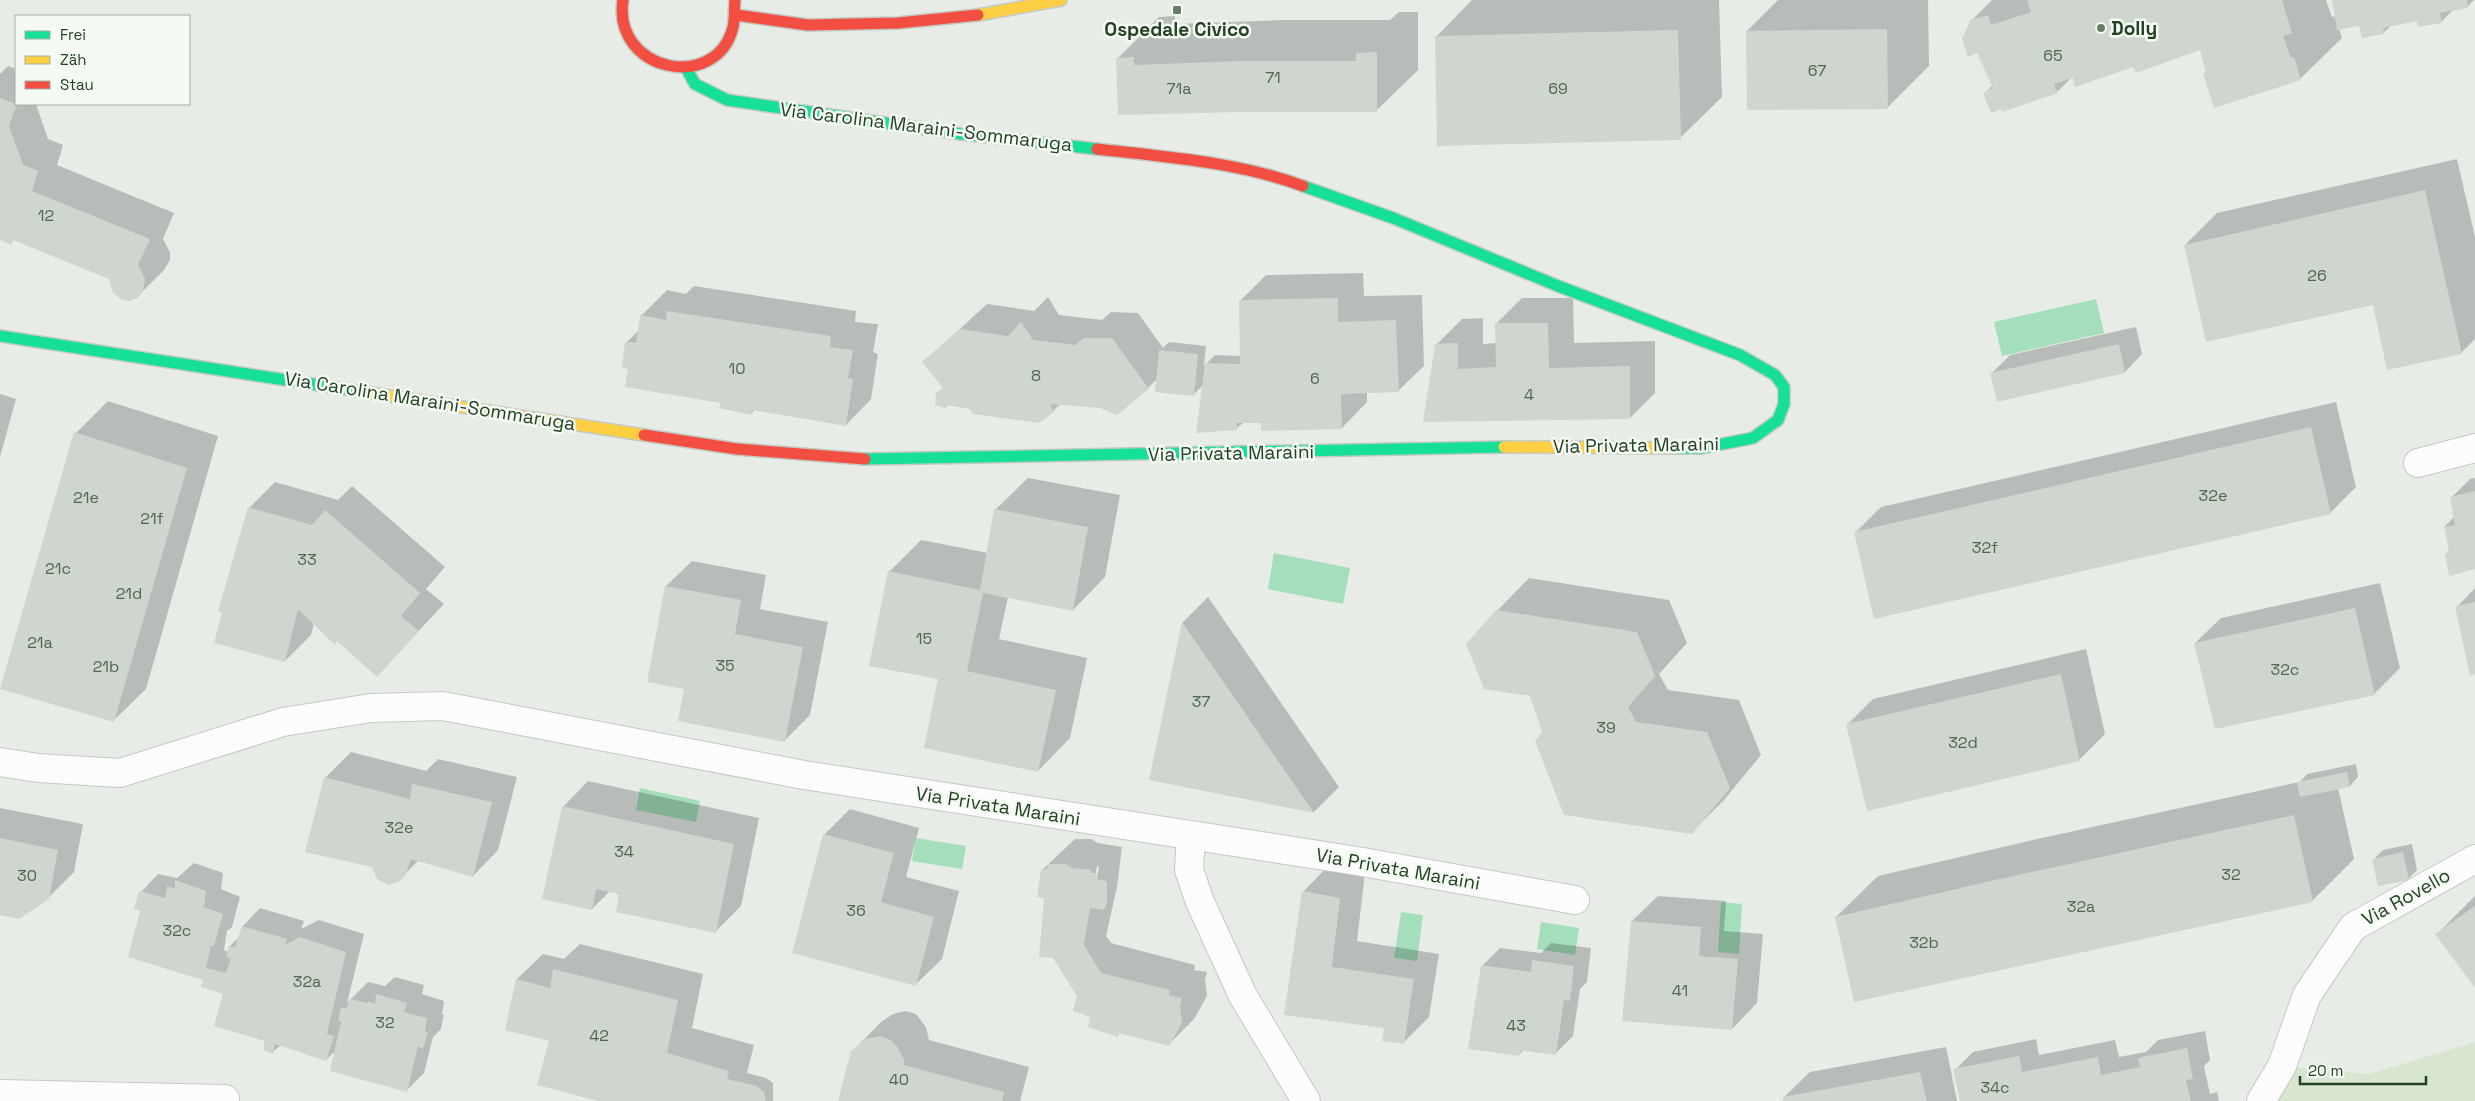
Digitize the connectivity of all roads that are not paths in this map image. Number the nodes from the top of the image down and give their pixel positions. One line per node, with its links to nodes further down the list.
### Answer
1 (622, 0): 5 (street)
2 (735, 0): 4 (street)
3 (1061, 0): 4 (street)
4 (736, 15): 5 (street)
5 (686, 68): 6 (street, Via Carolina Maraini-Sommaruga)
6 (1179, 158): 9 (street, Via Privata Maraini)
7 (0, 336): 9 (street, Via Carolina Maraini-Sommaruga)
8 (2475, 448): 10 (street)
9 (862, 459)
10 (2418, 463)
11 (0, 762): 12 (street, Via Privata Maraini)
12 (1191, 836): 14 (street, Via Privata Maraini); 17 (street)
13 (2475, 859): 18 (street, Via Rovello)
14 (1575, 900)
15 (0, 1094): 16 (street)
16 (225, 1099)
17 (1306, 1101)
18 (2261, 1101)

